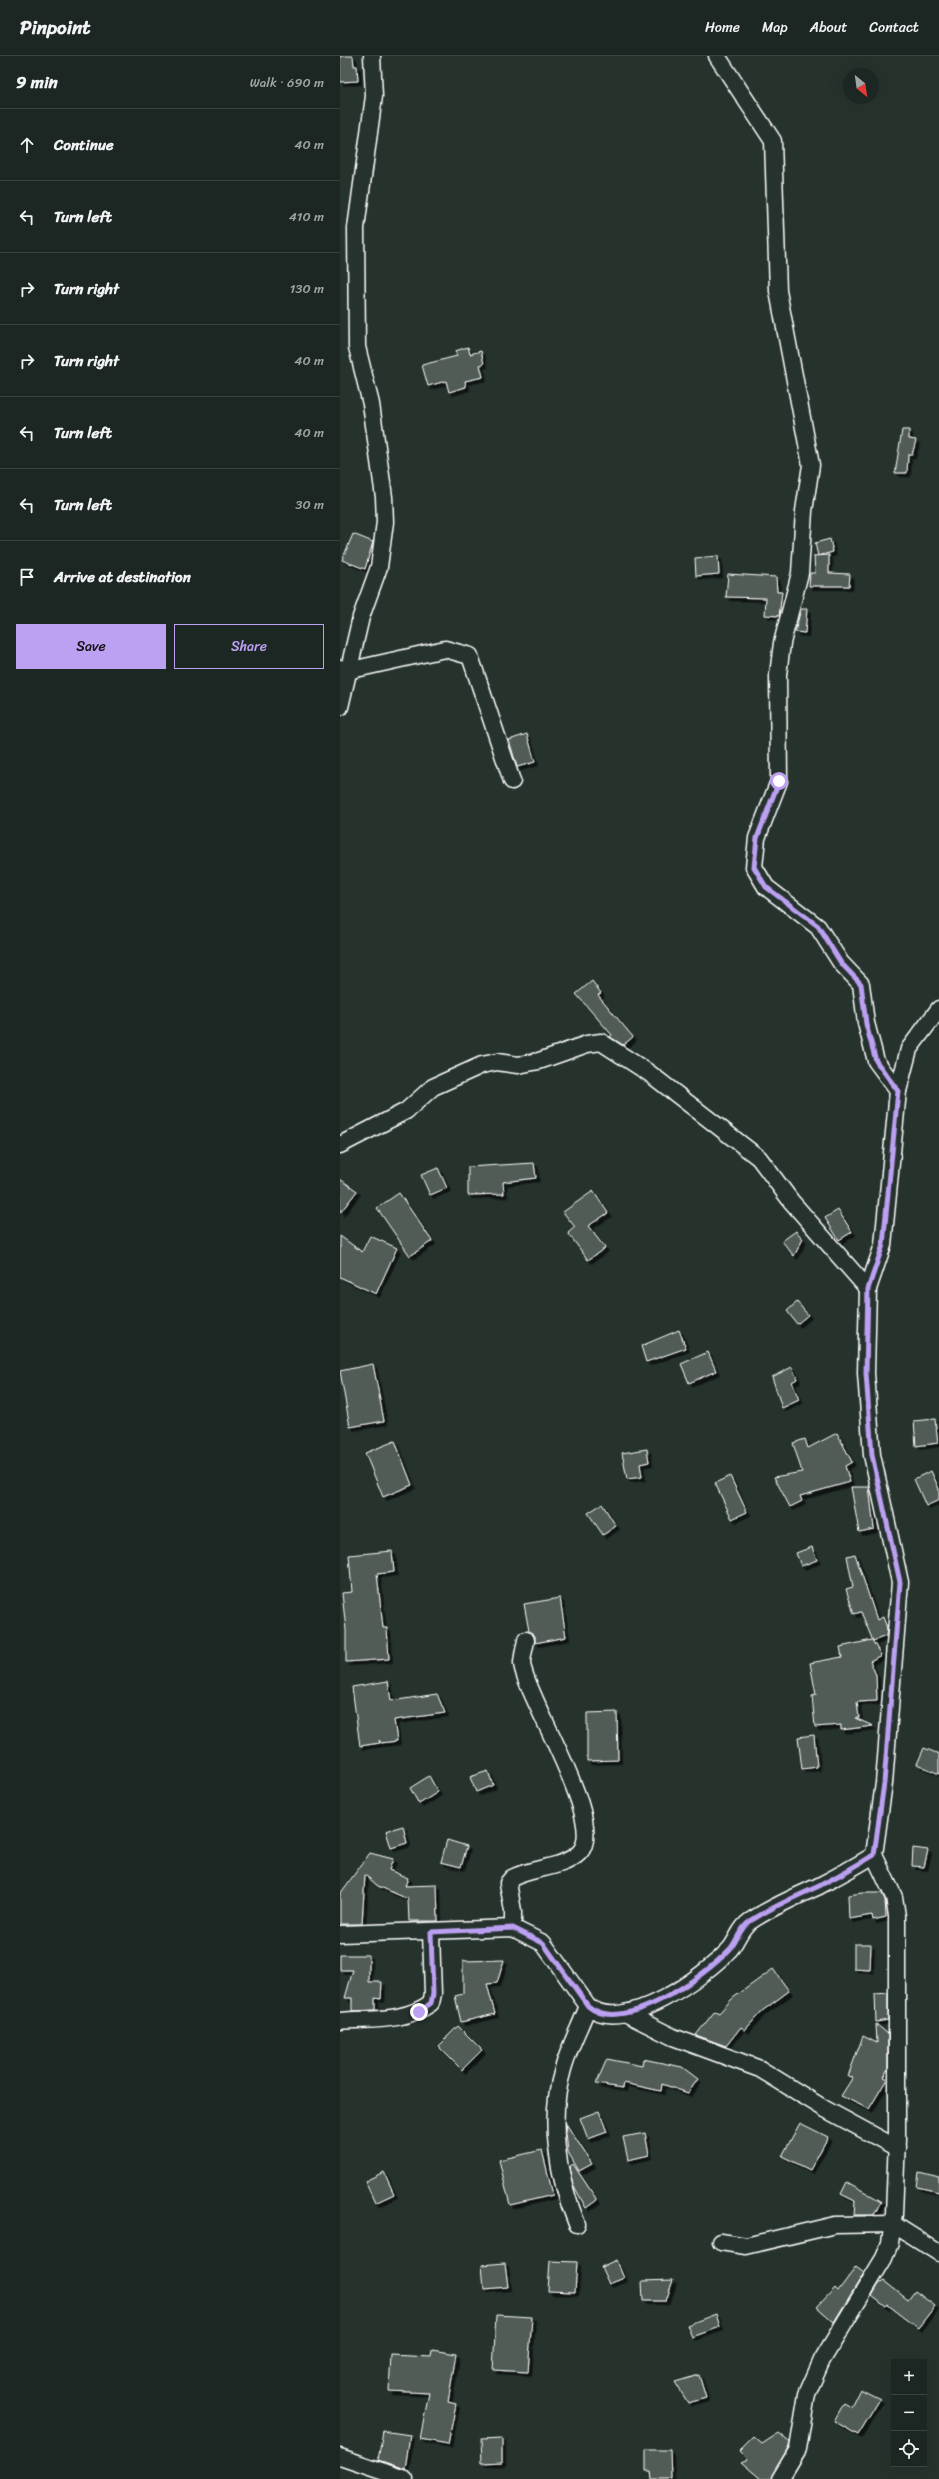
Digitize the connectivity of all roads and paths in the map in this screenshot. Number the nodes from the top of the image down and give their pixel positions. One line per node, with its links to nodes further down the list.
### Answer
1 (372, 56): 3 (street)
2 (717, 56): 7 (street)
3 (344, 669): 4 (street); 5 (street)
4 (340, 707)
5 (512, 781)
6 (939, 1009): 7 (street)
7 (898, 1091): 9 (street)
8 (340, 1145): 9 (street)
9 (868, 1289): 11 (street)
10 (526, 1640): 12 (street)
11 (874, 1855): 16 (street); 18 (street)
12 (513, 1928): 13 (street); 15 (street)
13 (431, 1932): 14 (street); 17 (street)
14 (340, 1934)
15 (588, 2006): 16 (street); 19 (street)
16 (625, 2013): 18 (street)
17 (340, 2021)
18 (897, 2148): 20 (street)
19 (577, 2224)
20 (893, 2224): 21 (street); 22 (street); 25 (street)
21 (721, 2242)
22 (939, 2253)
23 (340, 2457): 24 (street)
24 (405, 2479)
25 (780, 2479)

